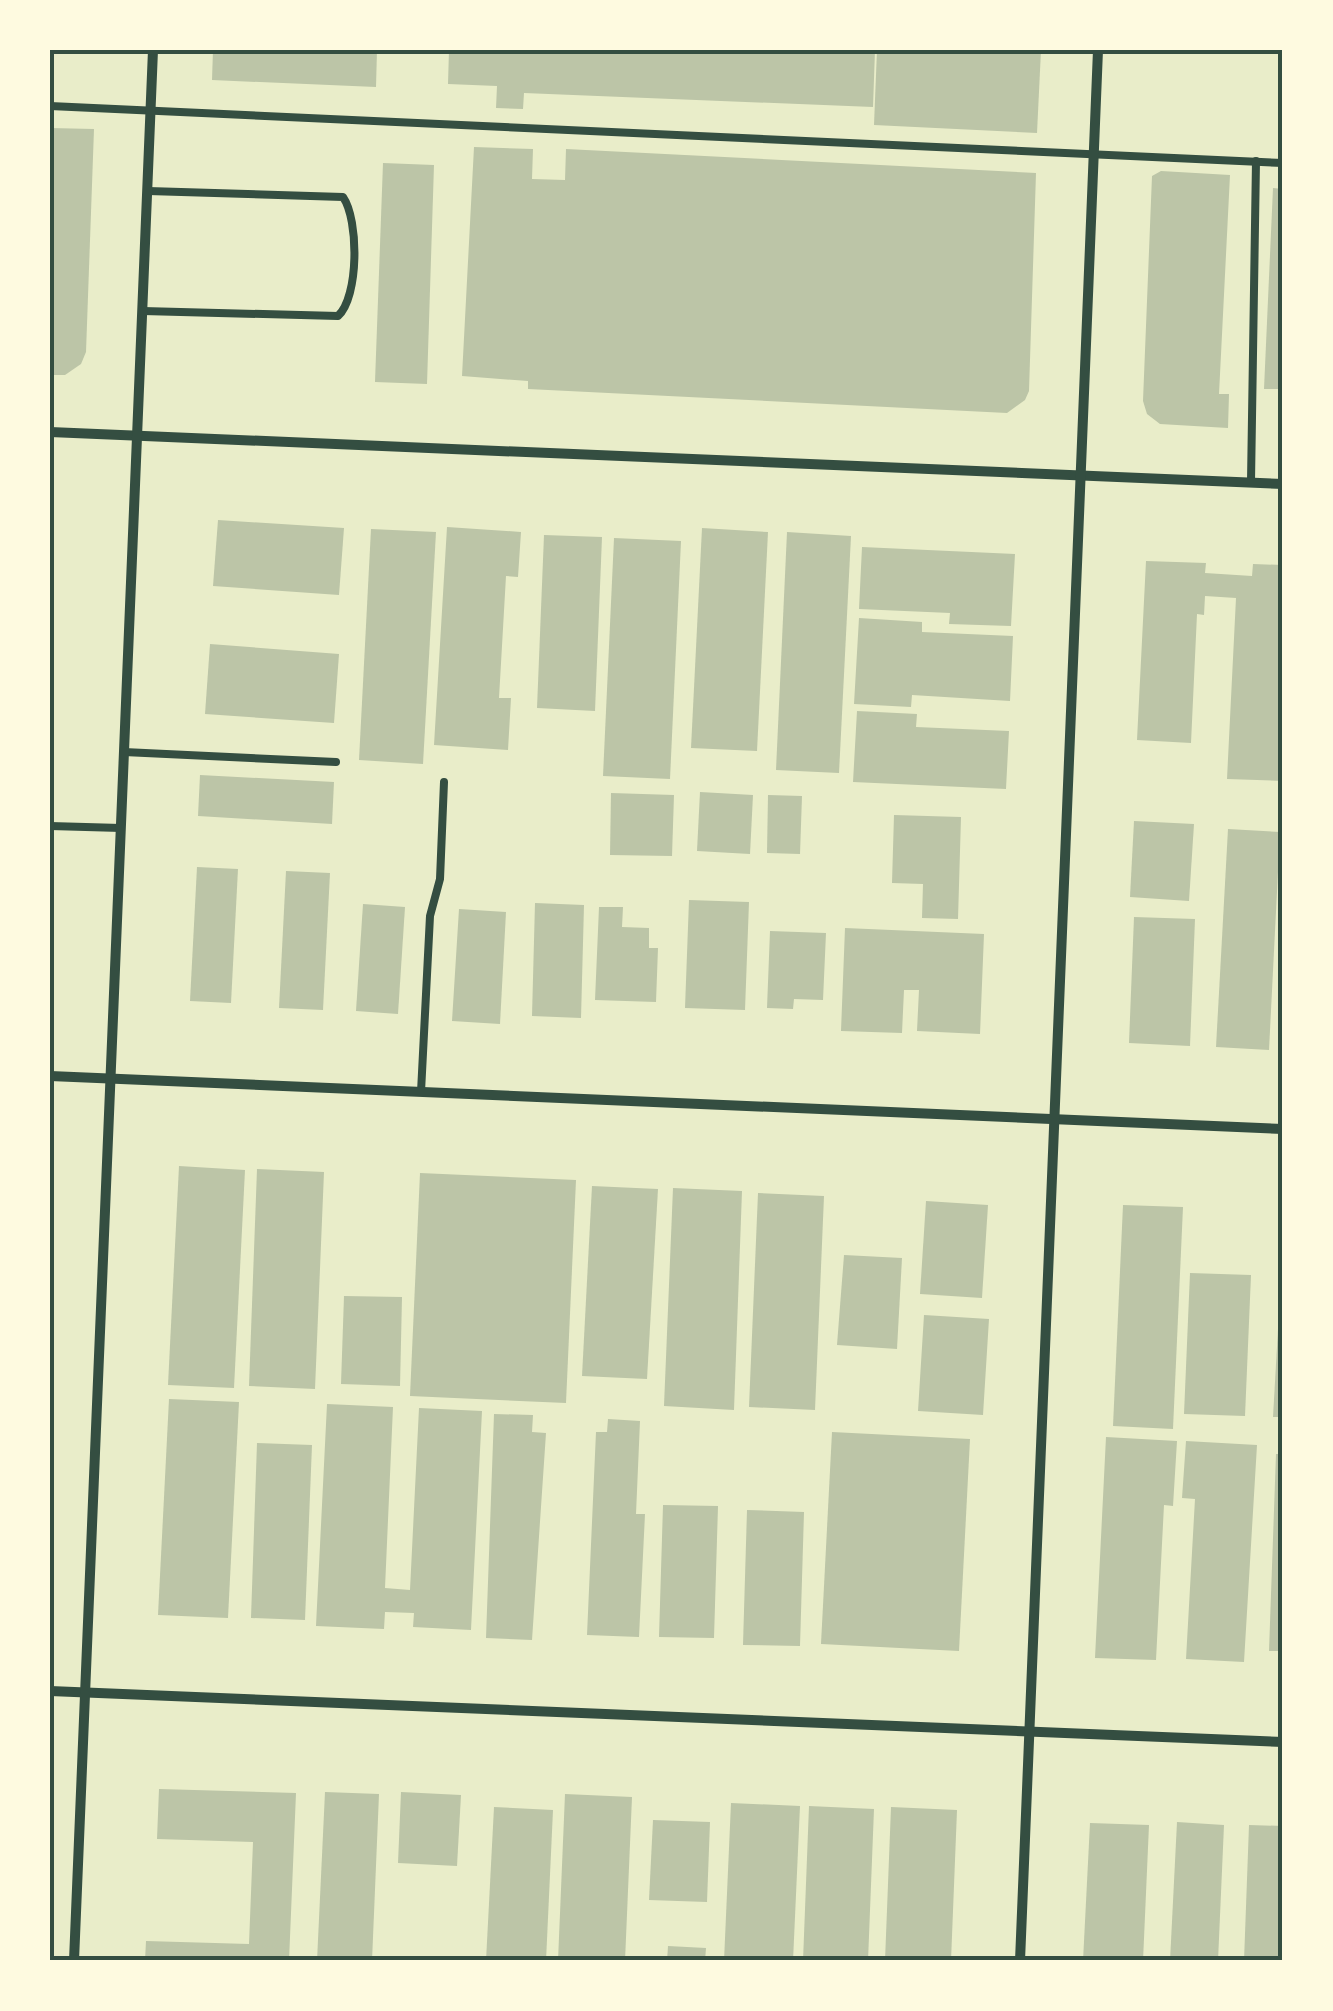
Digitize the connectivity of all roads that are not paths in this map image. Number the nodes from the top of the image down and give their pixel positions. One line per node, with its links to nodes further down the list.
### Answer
1 (153, 50): 4 (street)
2 (1098, 50): 5 (street)
3 (50, 106): 4 (lane)
4 (151, 110): 5 (lane); 8 (street)
5 (1094, 153): 6 (lane); 12 (street)
6 (1256, 161): 7 (lane); 13 (lane)
7 (1283, 163)
8 (148, 192): 9 (street); 9 (lane)
9 (143, 311): 11 (street)
10 (50, 432): 11 (street)
11 (138, 436): 12 (street); 15 (street)
12 (1080, 474): 13 (street); 23 (street)
13 (1251, 482): 14 (street)
14 (1283, 484)
15 (124, 752): 16 (lane); 19 (street)
16 (336, 762)
17 (444, 782): 22 (lane)
18 (50, 826): 19 (lane)
19 (121, 828): 21 (street)
20 (50, 1076): 21 (street)
21 (110, 1078): 22 (street); 26 (street)
22 (421, 1092): 23 (street)
23 (1055, 1121): 24 (street); 27 (street)
24 (1283, 1129)
25 (50, 1690): 26 (street)
26 (85, 1692): 27 (street); 29 (street)
27 (1028, 1732): 28 (street); 30 (street)
28 (1283, 1742)
29 (74, 1961)
30 (1020, 1961)

